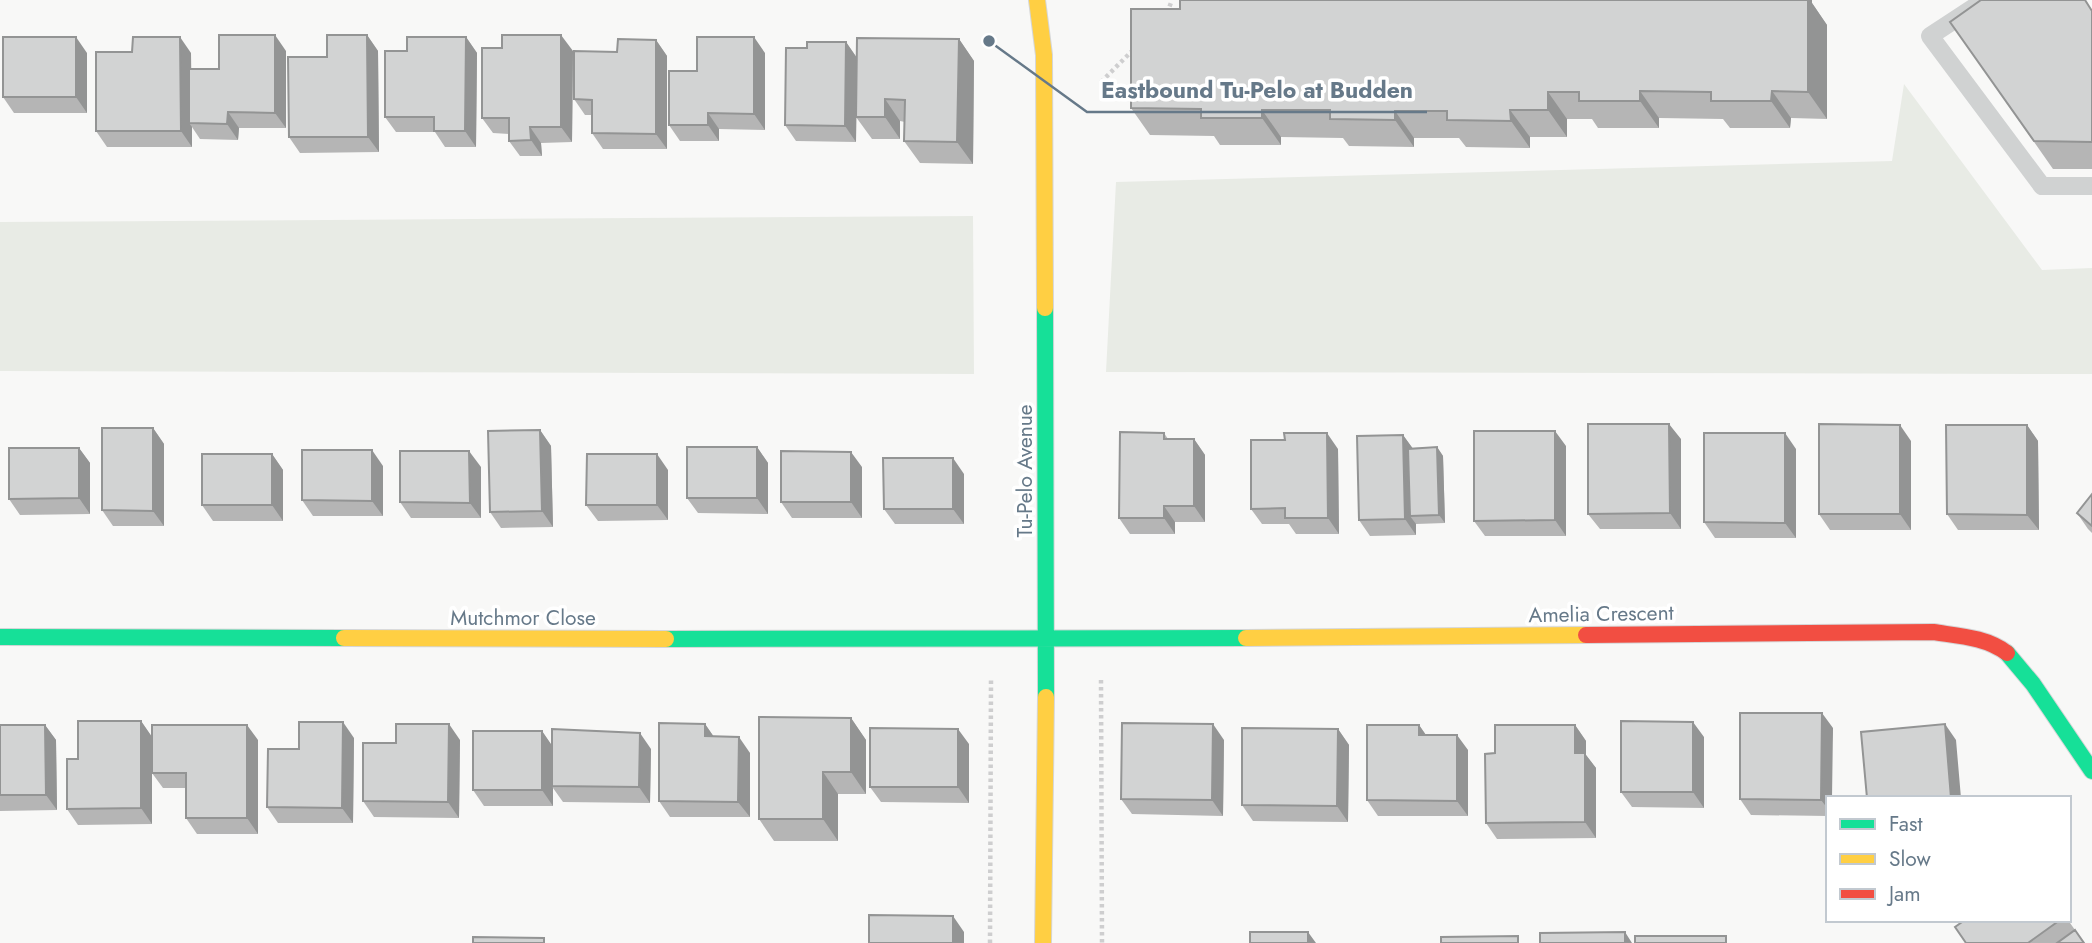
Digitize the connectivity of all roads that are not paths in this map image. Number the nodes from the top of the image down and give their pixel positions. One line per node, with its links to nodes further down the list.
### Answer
1 (1037, 0): 5 (street, Tu-Pelo Avenue)
2 (1985, 0): 3 (lane)
3 (2092, 186)
4 (0, 637): 5 (street, Mutchmor Close)
5 (1047, 640): 6 (street, Amelia Crescent); 7 (street, Tu-Pelo Avenue)
6 (2092, 771)
7 (1043, 943)

